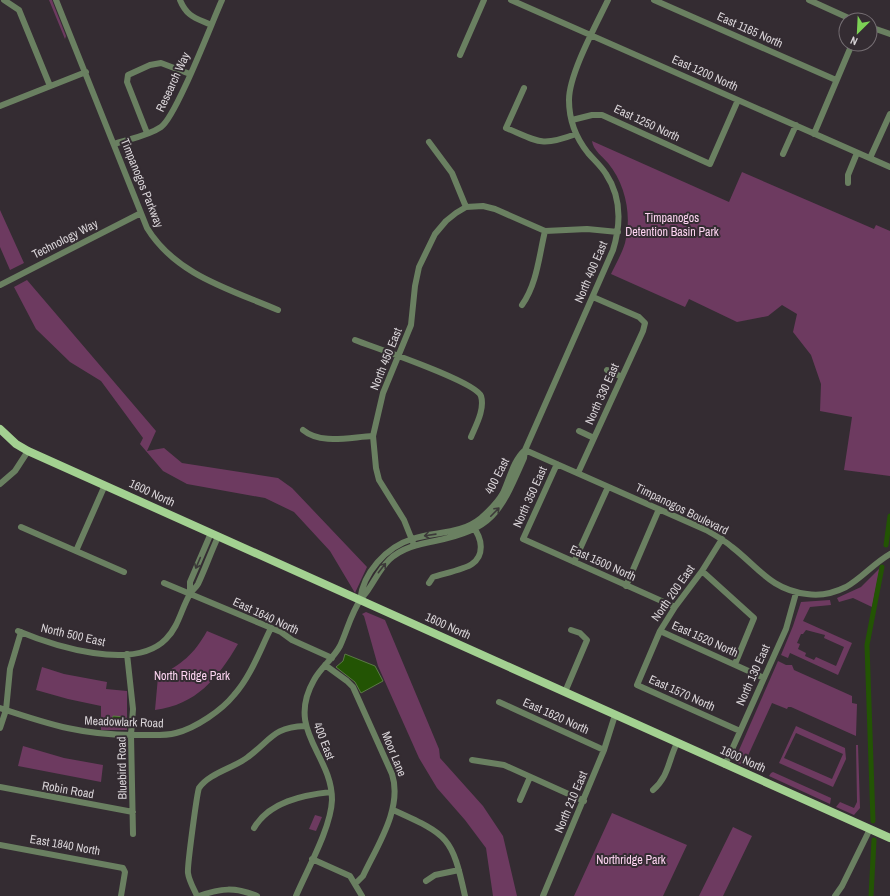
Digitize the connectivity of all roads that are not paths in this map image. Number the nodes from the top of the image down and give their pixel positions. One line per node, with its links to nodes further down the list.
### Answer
1 (4, 0): 20 (street)
2 (56, 0): 17 (street, Timpanogos Parkway)
3 (180, 0): 11 (street)
4 (222, 0): 11 (street, Research Way)
5 (484, 0): 16 (street)
6 (511, 0): 14 (street, East 1200 North)
7 (608, 0): 14 (street)
8 (654, 0): 19 (street, East 1165 North)
9 (809, 0): 10 (street)
10 (838, 13)
11 (211, 25): 18 (street, Research Way)
12 (878, 30): 13 (street)
13 (890, 34)
14 (592, 36): 22 (street, East 1200 North); 25 (street, North 400 East)
15 (848, 52): 19 (street)
16 (460, 55)
17 (86, 72): 20 (street); 31 (street, Timpanogos Parkway)
18 (190, 74): 27 (street, Research Way); 27 (street)
19 (836, 80): 29 (street)
20 (50, 86): 23 (street)
21 (524, 88): 28 (street)
22 (738, 100): 25 (street, East 1250 North); 26 (street, East 1200 North)
23 (0, 106)
24 (890, 114): 34 (street)
25 (572, 120): 28 (street, North 400 East)
26 (796, 125): 29 (street, East 1200 North); 33 (street)
27 (147, 133): 31 (street, Research Way)
28 (576, 134): 40 (street, North 400 East)
29 (814, 134): 32 (street, East 1200 North)
30 (429, 142): 37 (street)
31 (114, 144): 38 (street, Timpanogos Parkway)
32 (857, 153): 34 (street, East 1200 North); 36 (street)
33 (783, 154)
34 (870, 158): 35 (street, East 1200 North)
35 (890, 167)
36 (848, 184)
37 (466, 207): 39 (street); 46 (street, North 450 East)
38 (141, 213): 41 (street, Technology Way); 44 (street, Timpanogos Parkway)
39 (544, 232): 40 (street); 43 (street)
40 (618, 232): 42 (street, North 400 East)
41 (0, 285)
42 (593, 296): 48 (street, North 330 East); 55 (street, North 400 East)
43 (522, 305)
44 (278, 310)
45 (355, 340): 46 (street)
46 (399, 356): 52 (street, North 450 East); 53 (street)
47 (607, 370): 48 (street)
48 (622, 377): 54 (street, North 330 East)
49 (0, 429): 56 (main road, 1600 North)
50 (303, 430): 52 (street)
51 (579, 431): 54 (street)
52 (373, 436): 68 (street, North 450 East)
53 (471, 437)
54 (594, 438): 58 (street, North 330 East)
55 (525, 450): 57 (street, Timpanogos Boulevard); 64 (street, 400 East)
56 (28, 451): 59 (street); 60 (main road, 1600 North)
57 (557, 464): 58 (street, Timpanogos Boulevard); 66 (street, North 350 East)
58 (578, 473): 61 (street, Timpanogos Boulevard)
59 (0, 484)
60 (105, 485): 65 (main road, 1600 North); 69 (street)
61 (608, 487): 62 (street, Timpanogos Boulevard); 71 (street)
62 (660, 509): 67 (street, Timpanogos Boulevard); 76 (street)
63 (21, 527): 69 (street)
64 (473, 527): 68 (street, 400 East); 75 (street)
65 (215, 535): 78 (street, North 500 East); 79 (main road, 1600 North)
66 (523, 539): 71 (street, East 1500 North)
67 (722, 539): 72 (street, North 200 East); 77 (street, Timpanogos Boulevard)
68 (413, 542): 79 (street, 400 East)
69 (76, 551): 73 (street)
70 (890, 554): 77 (street, Timpanogos Boulevard)
71 (574, 562): 76 (street, East 1500 North)
72 (702, 571): 80 (street, North 200 East); 86 (street)
73 (124, 572)
74 (164, 582): 78 (street, East 1640 North)
75 (429, 583)
76 (626, 586): 80 (street, East 1500 North)
77 (796, 593): 88 (street, North 130 East)
78 (190, 594): 81 (street, East 1640 North); 84 (street, North 500 East)
79 (360, 600): 85 (street, 400 East); 90 (main road, 1600 North)
80 (675, 607): 83 (street, North 200 East)
81 (271, 628): 85 (street, East 1640 North); 97 (street, Meadowlark Road)
82 (571, 630): 90 (street)
83 (660, 631): 86 (street, East 1520 North); 89 (street, North 200 East)
84 (127, 654): 92 (street, North 500 East); 97 (street, Bluebird Road)
85 (332, 658): 87 (street, 400 East)
86 (734, 664): 88 (street, East 1520 North)
87 (325, 665): 94 (street, 400 East); 108 (street, Moor Lane)
88 (764, 678): 96 (street, North 130 East)
89 (637, 685): 96 (street, East 1570 North)
90 (566, 692): 93 (main road, 1600 North)
91 (499, 702): 99 (street, East 1620 North)
92 (3, 709): 95 (street); 97 (street, Meadowlark Road)
93 (615, 715): 98 (main road, 1600 North); 99 (street, North 210 East)
94 (305, 726): 105 (street, 400 East); 120 (street)
95 (0, 728)
96 (740, 731): 101 (street, North 130 East)
97 (131, 735): 109 (street, Bluebird Road)
98 (677, 743): 101 (main road, 1600 North); 104 (street)
99 (604, 750): 107 (street, North 210 East)
100 (472, 760): 102 (street)
101 (725, 765): 111 (main road, 1600 North)
102 (530, 777): 106 (street); 107 (street)
103 (0, 787): 109 (street, Robin Road)
104 (654, 790)
105 (331, 792): 110 (street); 115 (street, 400 East)
106 (520, 800)
107 (584, 801): 125 (street, North 210 East)
108 (393, 810): 116 (street); 118 (street, Moor Lane)
109 (133, 812): 112 (street, Bluebird Road)
110 (254, 828)
111 (870, 829): 113 (main road, 1600 North); 126 (street)
112 (133, 834)
113 (890, 838)
114 (0, 845): 119 (street, East 1840 North)
115 (312, 859): 118 (street); 122 (street, 400 East)
116 (459, 870): 117 (street); 124 (street)
117 (426, 881)
118 (355, 884): 123 (street)
119 (121, 896)
120 (198, 896): 121 (street)
121 (257, 896)
122 (296, 896)
123 (362, 896)
124 (465, 896)
125 (543, 896)
126 (835, 896)

